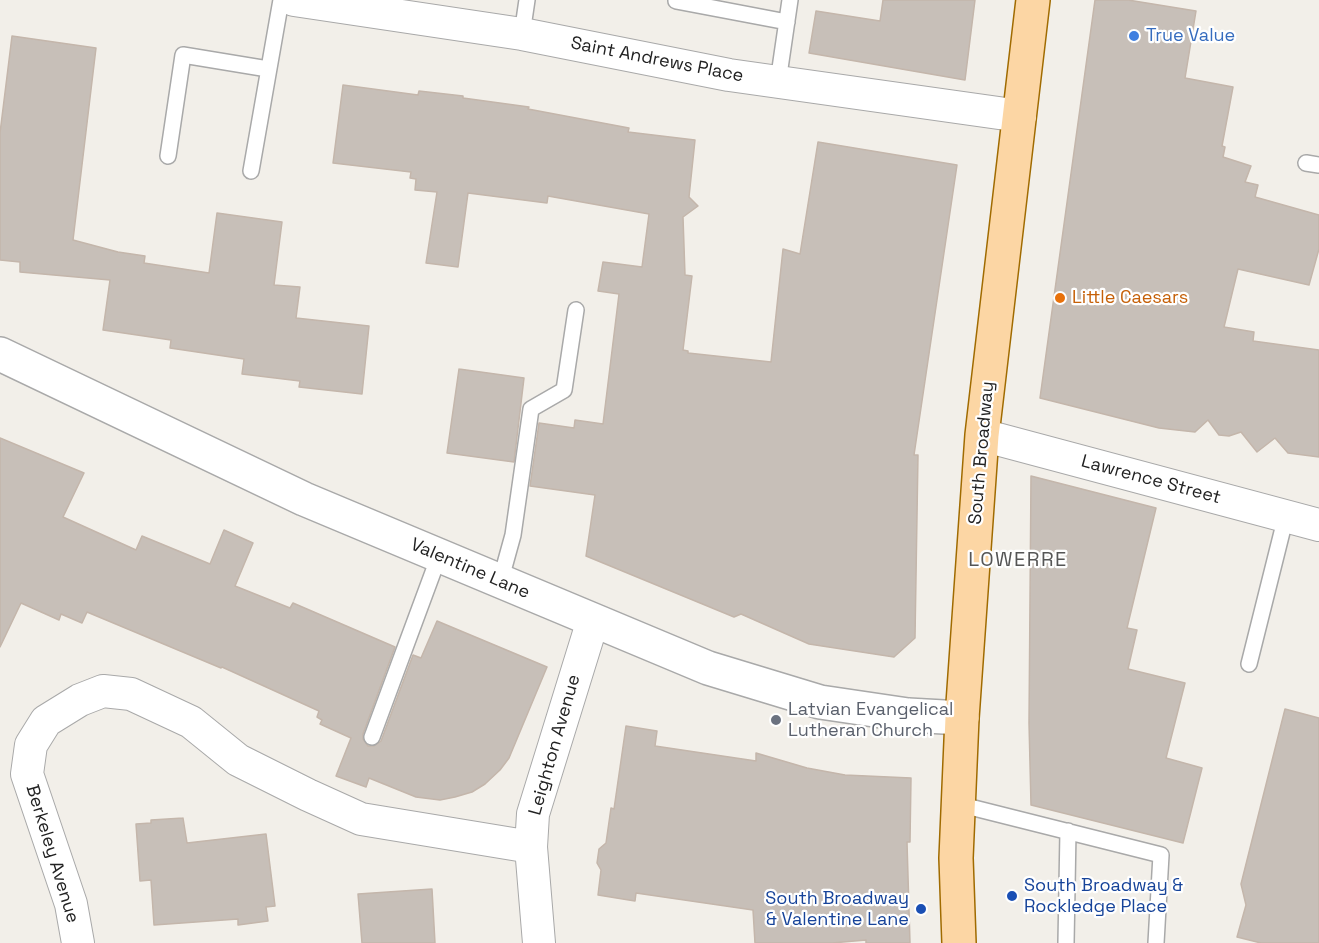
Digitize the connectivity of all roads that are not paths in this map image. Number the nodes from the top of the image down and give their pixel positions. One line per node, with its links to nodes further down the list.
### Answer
1 (281, 0): 9 (lane)
2 (294, 0): 8 (street, Saint Andrews Place)
3 (527, 0): 8 (lane)
4 (790, 0): 7 (lane)
5 (1034, 0): 11 (main road, South Broadway)
6 (676, 1): 7 (lane)
7 (787, 22): 10 (lane)
8 (522, 34): 10 (street, Saint Andrews Place)
9 (268, 69): 12 (lane); 13 (lane)
10 (778, 82): 11 (street, Saint Andrews Place)
11 (1020, 116): 16 (main road, South Broadway)
12 (168, 156)
13 (251, 171)
14 (576, 310): 20 (lane)
15 (0, 354): 19 (street, Valentine Lane)
16 (982, 435): 17 (street, Lawrence Street); 23 (main road, South Broadway)
17 (1286, 516): 18 (street, Lawrence Street); 22 (lane)
18 (1319, 525)
19 (439, 556): 20 (street, Valentine Lane); 24 (lane)
20 (500, 582): 21 (street, Valentine Lane)
21 (593, 620): 23 (street, Valentine Lane); 27 (street, Leighton Avenue)
22 (1249, 664)
23 (962, 718): 25 (main road, South Broadway)
24 (372, 737)
25 (958, 804): 26 (lane); 30 (main road, South Broadway)
26 (1068, 831): 31 (lane); 32 (lane)
27 (531, 847): 28 (street, Berkeley Avenue); 29 (street, Leighton Avenue)
28 (78, 943)
29 (539, 943)
30 (959, 943)
31 (1066, 943)
32 (1156, 943)

